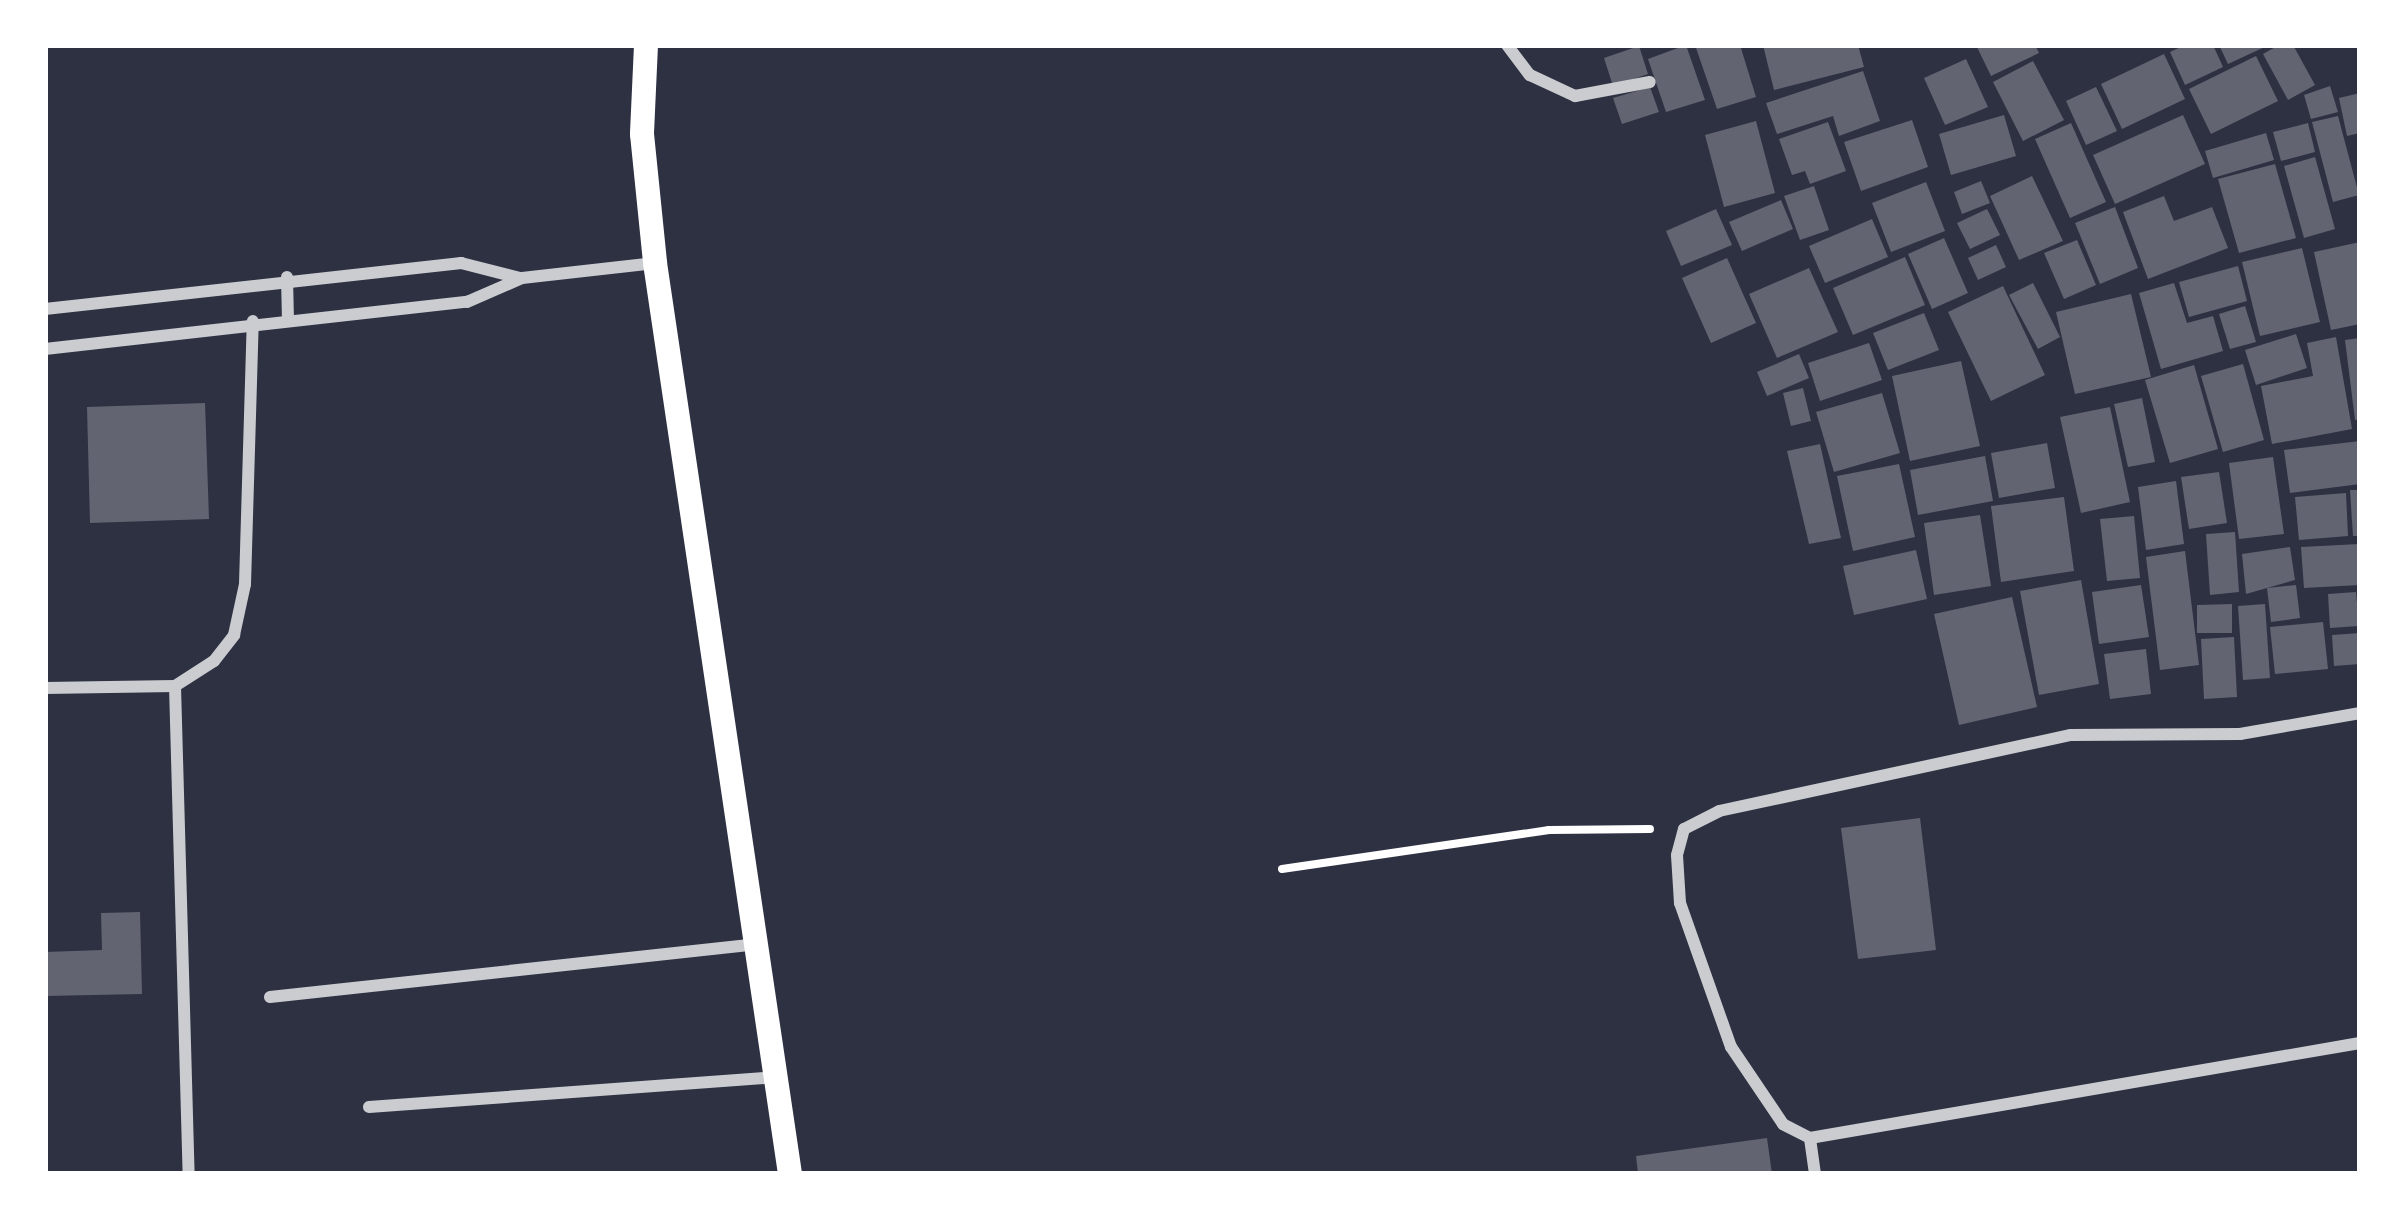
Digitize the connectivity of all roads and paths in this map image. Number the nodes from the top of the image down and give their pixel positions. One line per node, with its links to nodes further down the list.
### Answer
1 (646, 45): 4 (main road)
2 (1507, 45): 3 (street)
3 (1650, 82)
4 (655, 263): 6 (street); 16 (main road)
5 (287, 278): 6 (street); 7 (street); 8 (street)
6 (522, 278): 8 (street)
7 (45, 309)
8 (288, 320): 9 (street)
9 (253, 321): 10 (street); 11 (street)
10 (45, 349)
11 (175, 686): 12 (street); 22 (street)
12 (45, 688)
13 (2360, 713): 14 (street)
14 (1684, 829): 15 (path); 21 (street)
15 (1282, 869)
16 (761, 944): 17 (street); 19 (main road)
17 (270, 997)
18 (2360, 1043): 21 (street)
19 (779, 1077): 20 (street); 23 (main road)
20 (369, 1106)
21 (1810, 1138): 24 (street)
22 (189, 1174)
23 (790, 1174)
24 (1815, 1174)

